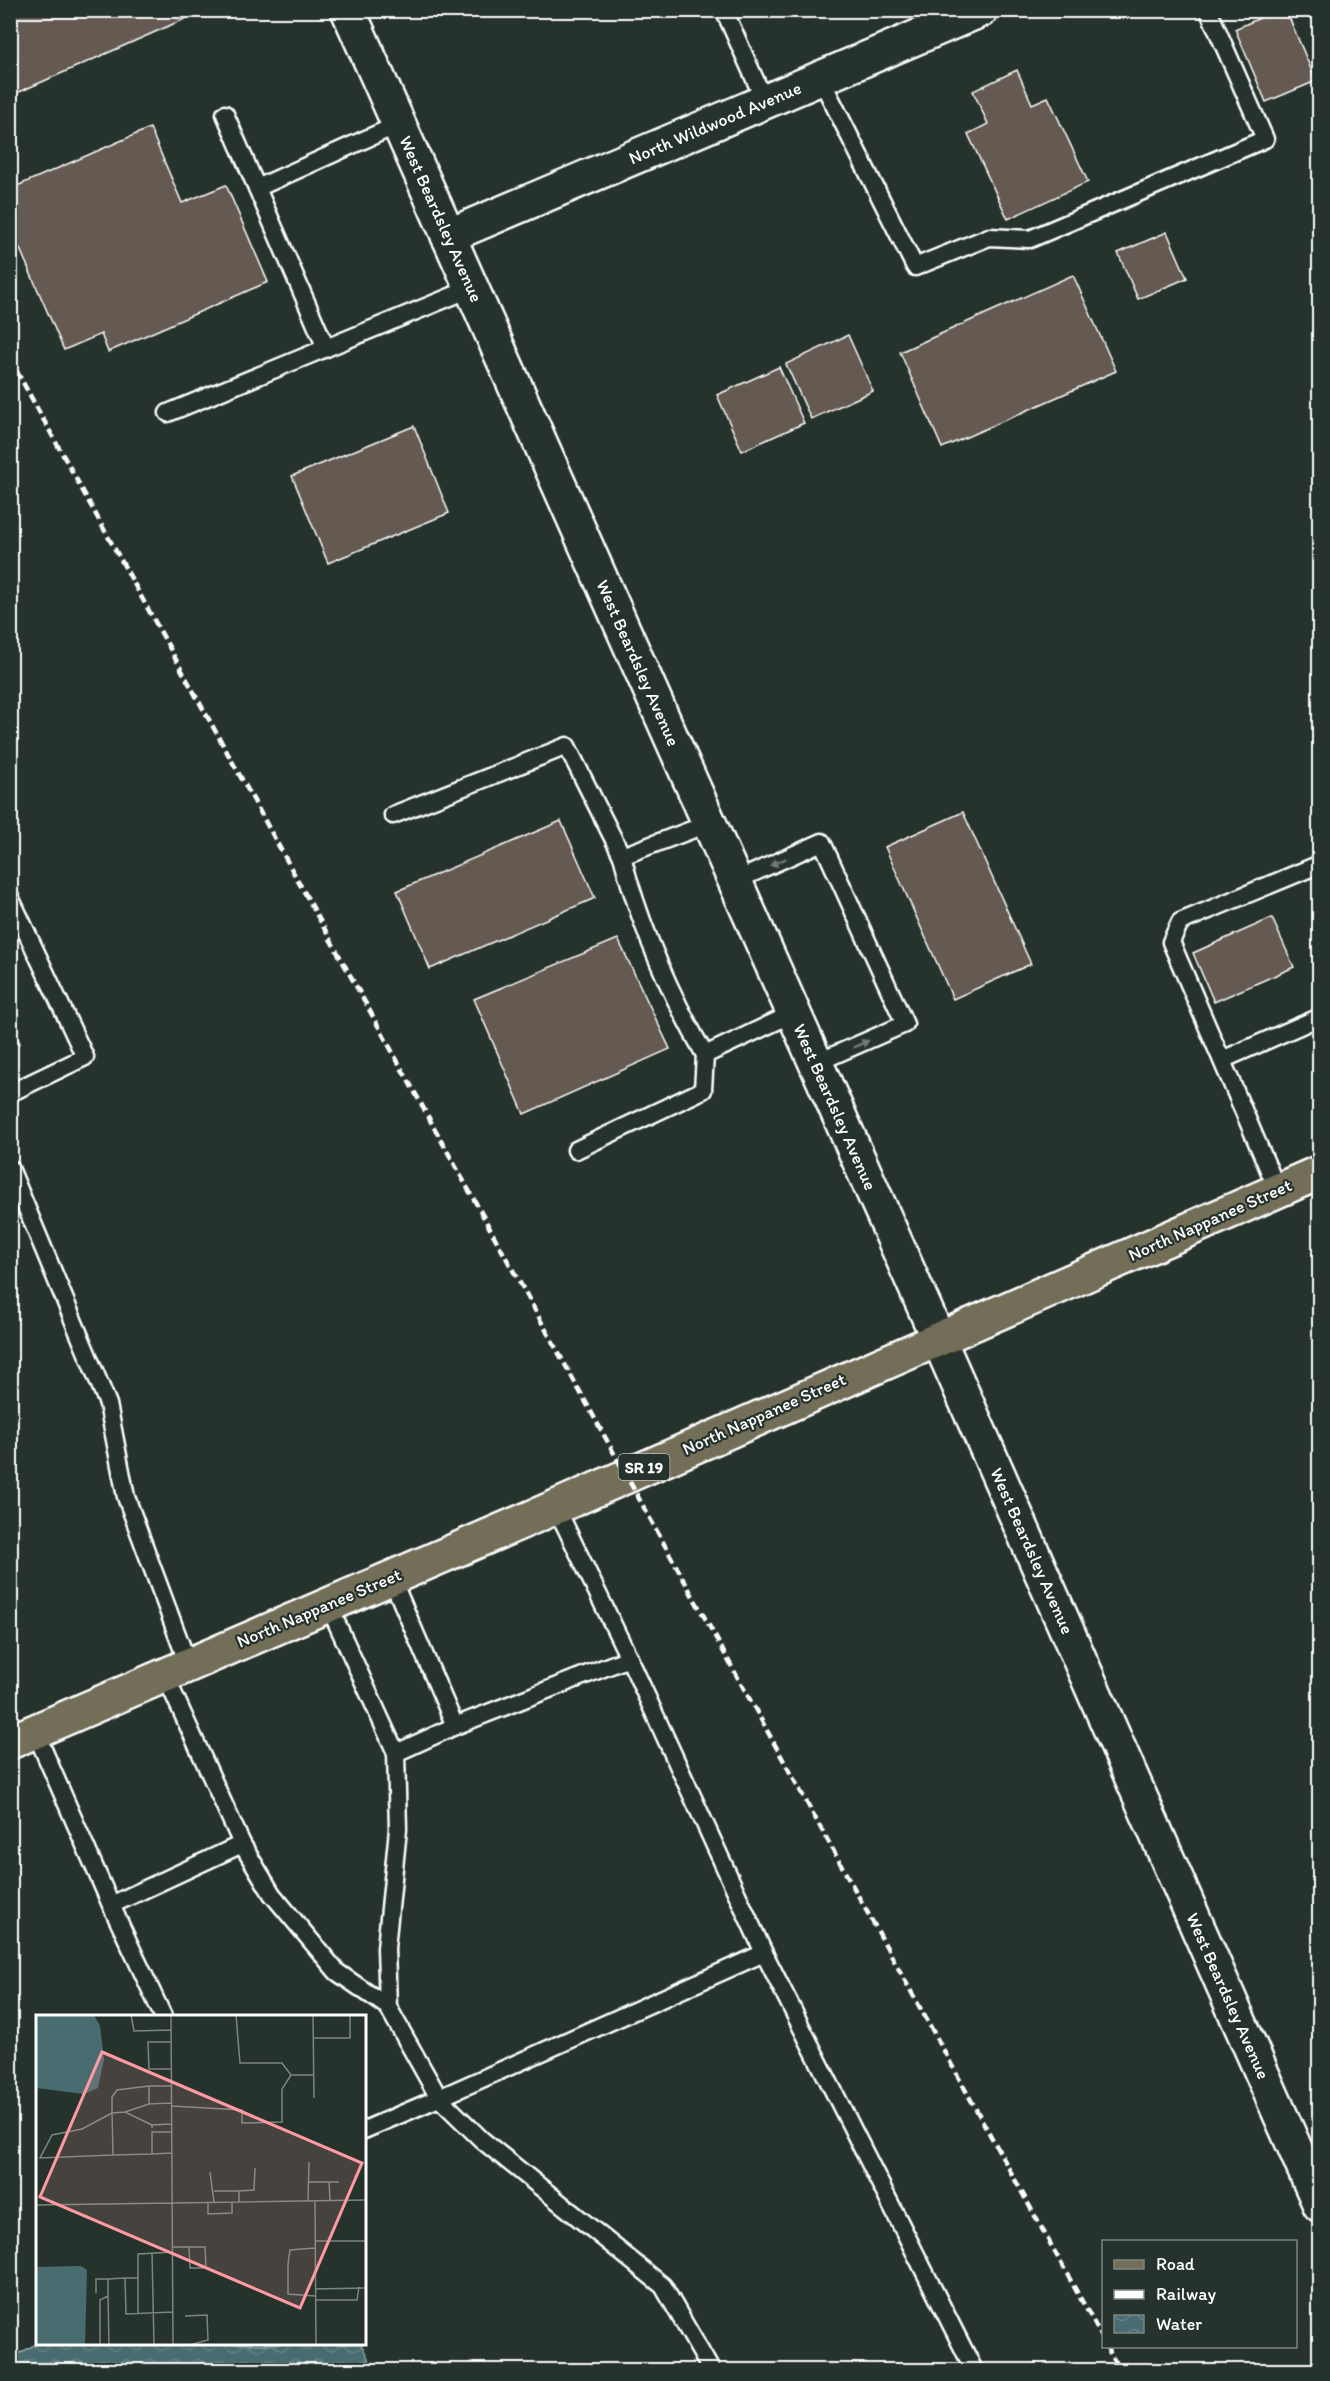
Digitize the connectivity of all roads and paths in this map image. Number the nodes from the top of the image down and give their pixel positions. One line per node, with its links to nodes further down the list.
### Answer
1 (348, 10): 8 (street, West Beardsley Avenue)
2 (724, 10): 6 (lane)
3 (981, 10): 5 (street, North Wildwood Avenue)
4 (1211, 10): 5 (lane)
5 (821, 79): 6 (street, North Wildwood Avenue)
6 (765, 102): 10 (street, North Wildwood Avenue)
7 (225, 114): 9 (lane)
8 (399, 124): 9 (lane); 10 (street, West Beardsley Avenue)
9 (257, 188): 12 (lane)
10 (448, 236): 11 (street, West Beardsley Avenue)
11 (472, 288): 12 (lane); 15 (street, West Beardsley Avenue)
12 (326, 348): 13 (lane)
13 (168, 413)
14 (393, 815): 16 (lane)
15 (710, 824): 16 (lane); 18 (street, West Beardsley Avenue)
16 (622, 856): 22 (lane)
17 (1320, 864): 23 (lane)
18 (735, 881): 20 (street, West Beardsley Avenue); 24 (lane, one-way to 18)
19 (10, 897): 25 (lane)
20 (794, 1013): 22 (lane); 24 (street, West Beardsley Avenue)
21 (1320, 1017): 23 (lane)
22 (705, 1055): 26 (lane)
23 (1222, 1060): 29 (lane)
24 (816, 1063): 30 (street, West Beardsley Avenue)
25 (10, 1094)
26 (576, 1150)
27 (10, 1168): 35 (lane)
28 (1319, 1174): 29 (main road, North Nappanee Street / SR 19)
29 (1278, 1191): 30 (main road, North Nappanee Street / SR 19)
30 (938, 1338): 31 (main road, North Nappanee Street / SR 19); 46 (street, West Beardsley Avenue)
31 (556, 1507): 32 (main road, North Nappanee Street / SR 19); 34 (lane)
32 (391, 1576): 33 (main road, North Nappanee Street / SR 19); 36 (lane)
33 (328, 1604): 35 (main road, North Nappanee Street / SR 19); 38 (lane)
34 (628, 1658): 36 (lane); 41 (lane)
35 (177, 1670): 37 (main road, North Nappanee Street / SR 19); 39 (lane)
36 (455, 1726): 38 (lane)
37 (23, 1736): 40 (lane)
38 (396, 1754): 42 (lane)
39 (242, 1844): 40 (lane); 42 (lane)
40 (111, 1905): 43 (lane)
41 (764, 1953): 44 (lane); 48 (lane)
42 (388, 2007): 44 (lane)
43 (163, 2015)
44 (439, 2098): 45 (lane); 47 (lane)
45 (366, 2129)
46 (1320, 2205)
47 (711, 2370)
48 (974, 2370)

